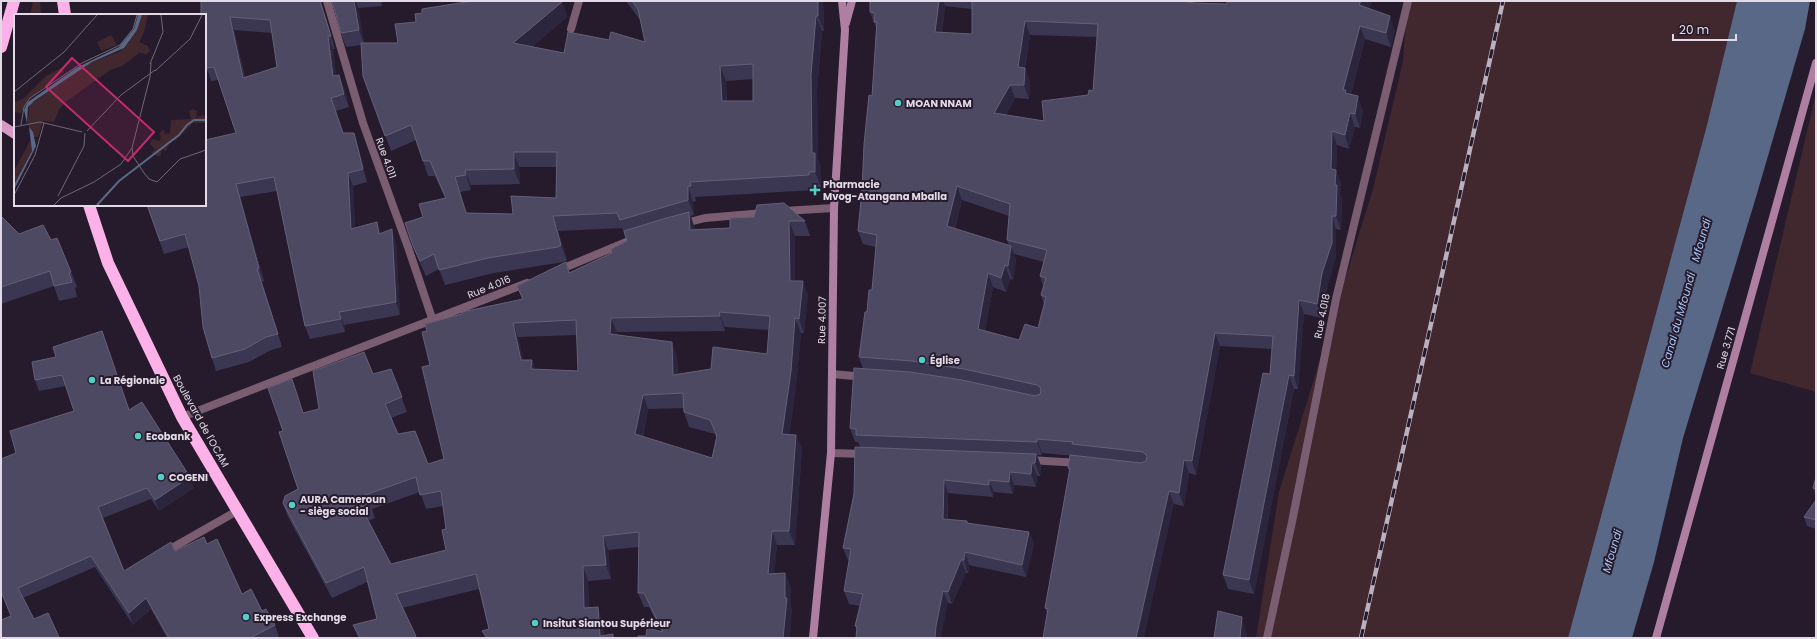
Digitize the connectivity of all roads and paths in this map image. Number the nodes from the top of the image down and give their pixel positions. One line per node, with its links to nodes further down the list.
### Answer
1 (14, 1): 11 (highway)
2 (63, 1): 8 (highway)
3 (327, 1): 21 (street, Rue 4.011)
4 (579, 1): 9 (street)
5 (842, 1): 10 (main road, Rue 4.007)
6 (852, 1): 10 (main road)
7 (1408, 1): 33 (street, Rue 4.018)
8 (65, 14)
9 (571, 28)
10 (845, 30): 16 (main road, Rue 4.007)
11 (1, 47)
12 (1816, 63): 34 (main road, Rue 3.771)
13 (1, 125): 14 (main road)
14 (14, 133)
15 (89, 206): 24 (highway, Boulevard de l'OCAM)
16 (834, 208): 17 (street); 22 (main road, Rue 4.007)
17 (675, 226)
18 (645, 235): 19 (street)
19 (554, 272)
20 (533, 281): 21 (street, Rue 4.016)
21 (433, 321): 24 (street, Rue 4.016)
22 (832, 374): 23 (street); 25 (main road, Rue 4.007)
23 (870, 377)
24 (182, 417): 29 (highway, Boulevard de l'OCAM)
25 (831, 453): 26 (street); 32 (main road, Rue 4.007)
26 (878, 454)
27 (1021, 460): 28 (street)
28 (1085, 464)
29 (237, 511): 30 (street); 31 (highway, Boulevard de l'OCAM)
30 (155, 558)
31 (312, 638)
32 (813, 638)
33 (1267, 638)
34 (1656, 638)

